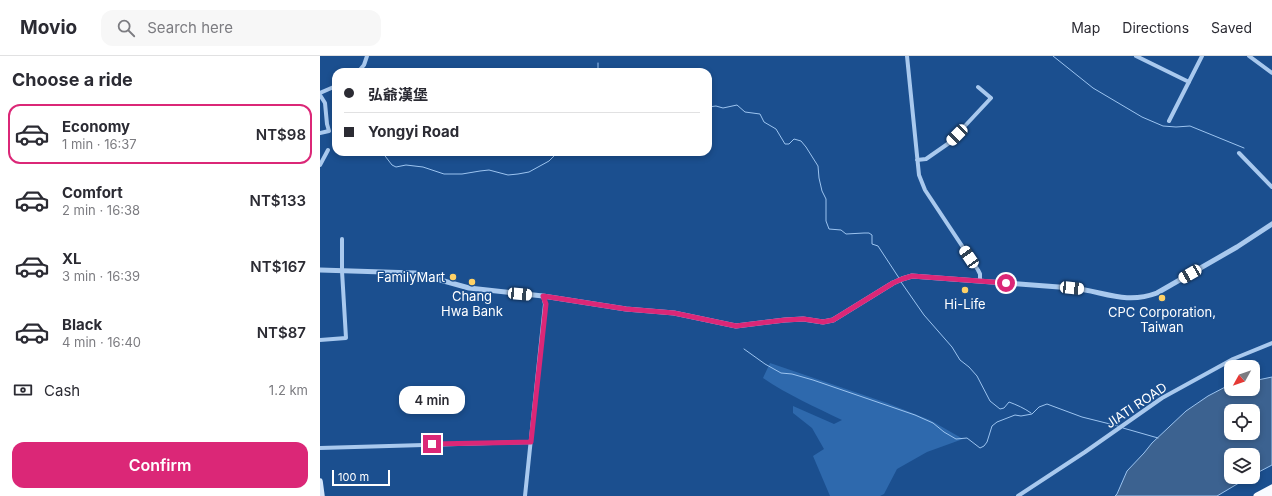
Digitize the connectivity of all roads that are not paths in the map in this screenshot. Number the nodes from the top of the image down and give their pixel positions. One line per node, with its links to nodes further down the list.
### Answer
1 (367, 56): 6 (street)
2 (907, 56): 16 (street)
3 (1136, 56): 8 (street)
4 (1202, 56): 8 (street)
5 (1249, 56): 7 (street)
6 (361, 68)
7 (1272, 73)
8 (1190, 82): 12 (street)
9 (978, 87): 16 (street)
10 (332, 88): 11 (street)
11 (320, 94): 13 (street)
12 (1169, 121)
13 (320, 133)
14 (328, 150): 17 (street)
15 (1239, 153): 18 (street)
16 (917, 160): 23 (street)
17 (320, 165)
18 (1272, 187)
19 (1272, 224): 23 (street)
20 (342, 239): 22 (street)
21 (320, 270): 22 (street)
22 (342, 271): 24 (street); 25 (street)
23 (980, 281): 24 (street)
24 (543, 296): 27 (street)
25 (320, 340)
26 (1272, 343): 33 (street, JIATI ROAD)
27 (531, 442): 28 (street); 32 (street)
28 (320, 448)
29 (320, 481): 31 (main road)
30 (1272, 491): 34 (highway); 35 (street); 36 (highway)
31 (322, 496)
32 (525, 496)
33 (1018, 496)
34 (1257, 496)
35 (1263, 496)
36 (1268, 496)

